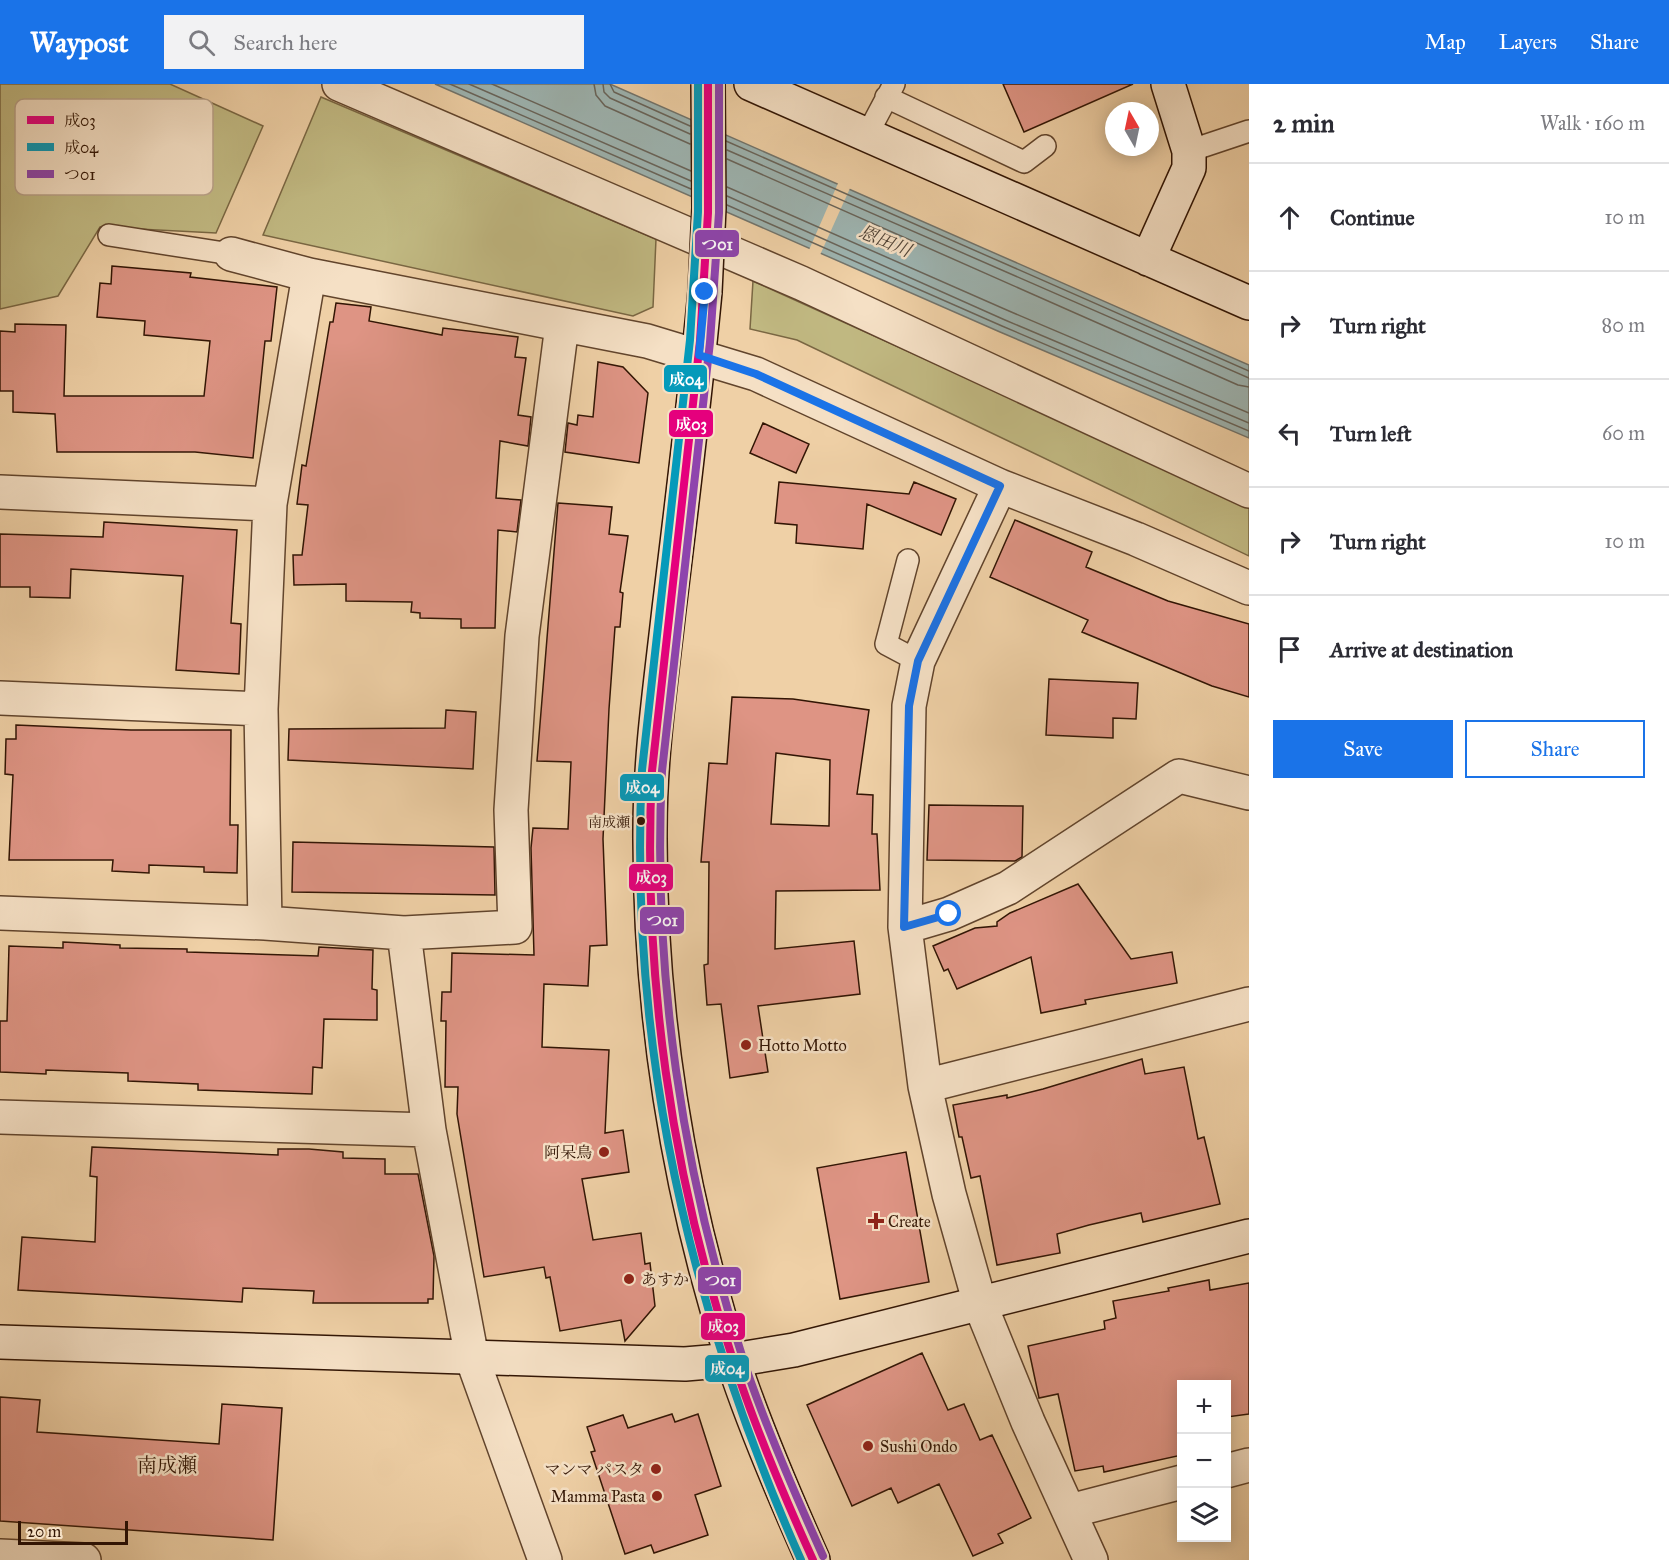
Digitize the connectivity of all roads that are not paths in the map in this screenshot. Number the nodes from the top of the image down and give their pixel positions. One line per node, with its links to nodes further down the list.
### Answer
1 (339, 84): 18 (street)
2 (708, 84): 16 (street, bridge)
3 (751, 84): 7 (street)
4 (1168, 84): 9 (street)
5 (890, 91): 7 (lane); 8 (lane)
6 (1249, 131): 9 (lane)
7 (867, 135): 12 (street)
8 (1045, 146)
9 (1189, 151): 12 (street)
10 (109, 235): 11 (lane)
11 (231, 254): 13 (street)
12 (1148, 259): 14 (street)
13 (309, 275): 15 (street); 20 (street)
14 (1249, 303)
15 (562, 325): 16 (street); 30 (street)
16 (699, 355): 17 (street); 39 (street)
17 (1000, 486): 22 (street); 23 (street)
18 (1249, 491)
19 (0, 492): 20 (street)
20 (270, 504): 25 (street)
21 (908, 560): 23 (lane)
22 (1249, 588)
23 (918, 661): 29 (street)
24 (0, 698): 25 (street)
25 (261, 709): 28 (street)
26 (1249, 793): 29 (street)
27 (0, 913): 28 (street)
28 (265, 923): 30 (street)
29 (904, 927): 32 (street)
30 (404, 933): 34 (street)
31 (1249, 1004): 32 (street)
32 (925, 1086): 36 (street)
33 (0, 1117): 34 (street)
34 (429, 1130): 38 (street)
35 (1249, 1236): 36 (street)
36 (980, 1304): 39 (street); 43 (street)
37 (0, 1342): 38 (street)
38 (472, 1358): 39 (street); 46 (street)
39 (733, 1360): 47 (street)
40 (1249, 1465): 41 (street)
41 (1231, 1470)
42 (1177, 1483): 43 (street)
43 (1070, 1511): 48 (street)
44 (0, 1556): 45 (street)
45 (84, 1560)
46 (545, 1560)
47 (813, 1560)
48 (1091, 1560)

